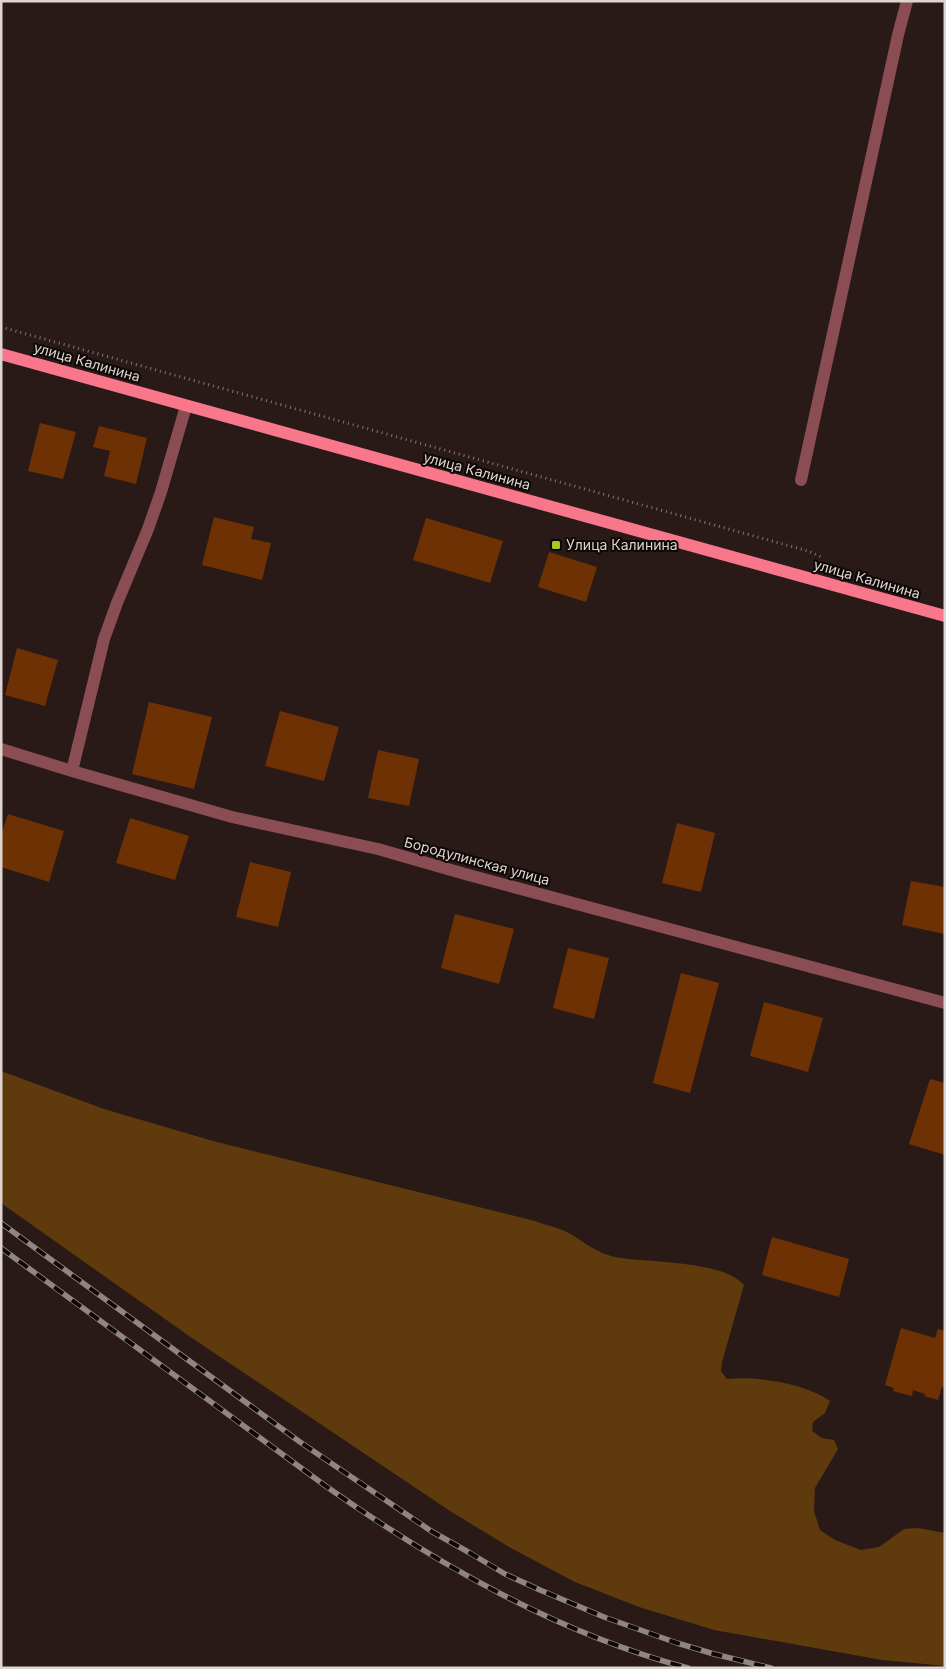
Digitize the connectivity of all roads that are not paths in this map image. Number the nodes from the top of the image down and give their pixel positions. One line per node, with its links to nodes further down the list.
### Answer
1 (907, 1): 4 (street)
2 (1, 354): 3 (main road, улица Калинина)
3 (186, 406): 5 (main road, улица Калинина); 7 (street)
4 (801, 480)
5 (945, 616)
6 (1, 749): 7 (street, Бородулинская улица)
7 (72, 771): 8 (street, Бородулинская улица)
8 (945, 1003)

